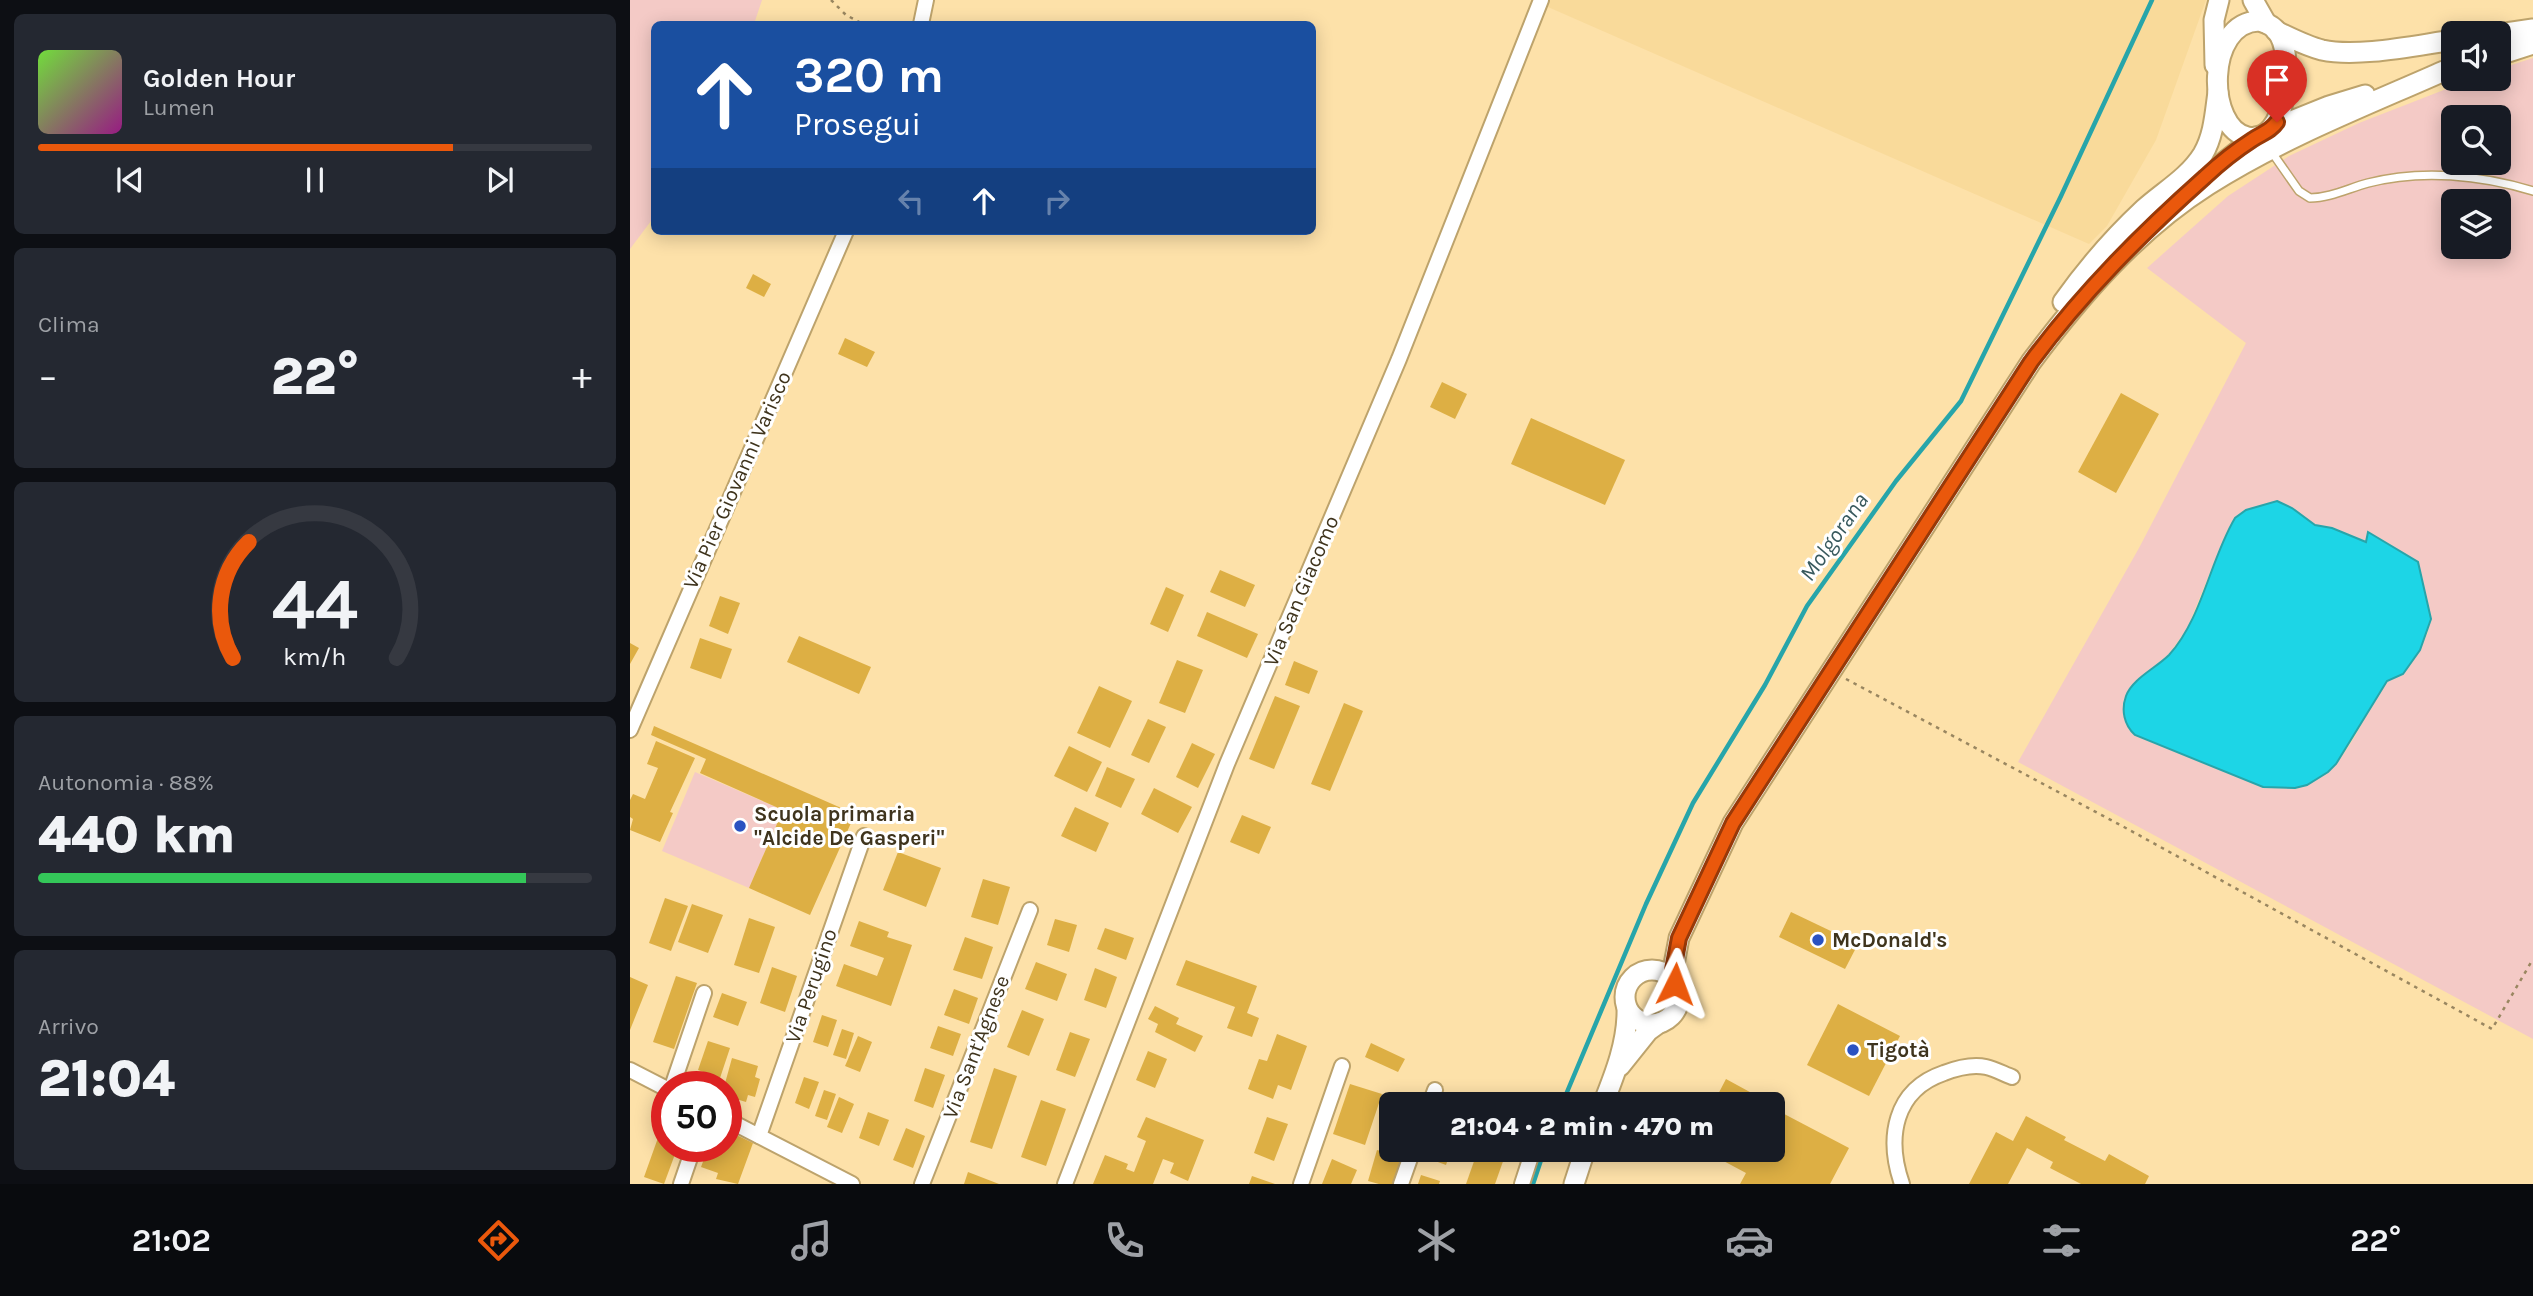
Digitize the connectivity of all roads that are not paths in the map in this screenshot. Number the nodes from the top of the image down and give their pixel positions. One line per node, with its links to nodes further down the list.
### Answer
1 (926, 0): 5 (street)
2 (1541, 0): 42 (street, Via San Giacomo)
3 (2219, 0): 13 (main road)
4 (2253, 0): 6 (main road)
5 (922, 21)
6 (2271, 27): 9 (main road); 13 (main road); 14 (main road)
7 (2533, 29): 8 (main road)
8 (2511, 32)
9 (2441, 42)
10 (2533, 44): 11 (main road)
11 (2511, 51)
12 (2441, 72): 14 (main road)
13 (2217, 83): 14 (main road); 17 (main road)
14 (2266, 139): 15 (lane); 17 (main road)
15 (2533, 191)
16 (843, 235): 18 (street, Via Pier Giovanni Varisco)
17 (2031, 362): 21 (main road)
18 (630, 730)
19 (863, 836): 34 (street, Via Perugino)
20 (1030, 910): 41 (street, Via Sant'Agnese)
21 (1679, 938): 22 (main road); 23 (main road)
22 (1649, 971): 23 (main road); 25 (main road)
23 (1675, 984): 26 (main road)
24 (704, 993): 29 (street)
25 (1627, 1008): 26 (main road); 32 (main road)
26 (1659, 1023): 32 (main road)
27 (1342, 1066): 43 (street)
28 (630, 1070): 31 (street)
29 (677, 1071)
30 (2012, 1077): 47 (street)
31 (651, 1081)
32 (1609, 1088)
33 (742, 1127): 34 (street)
34 (759, 1136): 40 (street)
35 (689, 1162): 39 (street)
36 (1409, 1162): 44 (street)
37 (1529, 1162): 45 (street)
38 (1578, 1162): 46 (main road)
39 (681, 1184)
40 (852, 1184)
41 (922, 1184)
42 (1065, 1184)
43 (1301, 1184)
44 (1401, 1184)
45 (1522, 1184)
46 (1574, 1184)
47 (1902, 1184)

